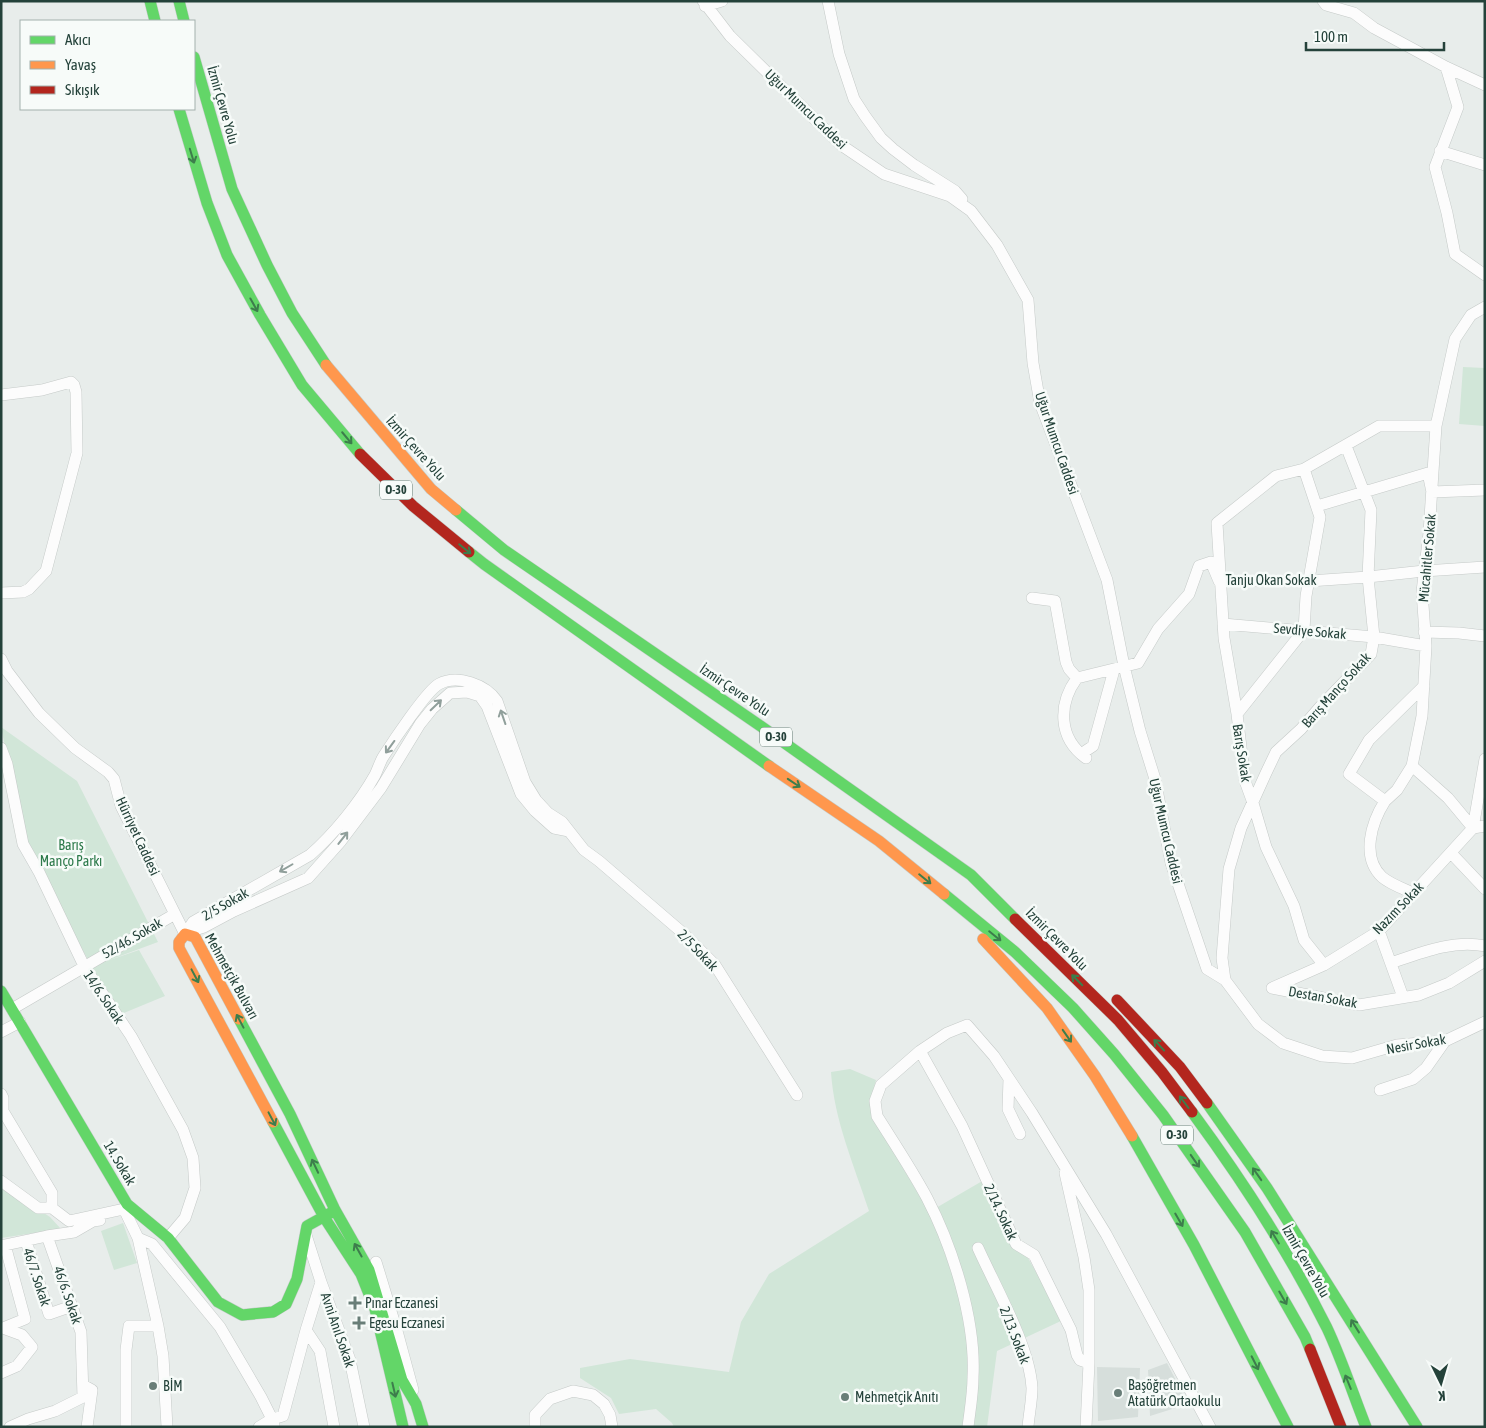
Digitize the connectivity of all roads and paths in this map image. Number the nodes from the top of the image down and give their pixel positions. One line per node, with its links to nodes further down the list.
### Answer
1 (150, 1): 7 (main road)
2 (179, 1): 8 (main road)
3 (722, 1): 6 (street)
4 (828, 1): 15 (street)
5 (1323, 1): 10 (street)
6 (704, 4): 15 (street, Uğur Mumcu Caddesi)
7 (155, 20)
8 (184, 20)
9 (195, 60): 52 (main road, İzmir Çevre Yolu / O-30)
10 (1446, 67): 11 (street); 13 (street)
11 (1485, 85)
12 (179, 110): 55 (main road, O-30, one-way to 55)
13 (1440, 151): 14 (street); 16 (street)
14 (1485, 165)
15 (971, 211): 40 (street, Uğur Mumcu Caddesi)
16 (1485, 275)
17 (1485, 307): 19 (street, Mücahitler Sokak)
18 (1, 395): 31 (street)
19 (1436, 426): 20 (street); 24 (street, Mücahitler Sokak)
20 (1346, 446): 21 (street); 23 (street, Barış Manço Sokak)
21 (1304, 469): 25 (street); 29 (street, Barış Sokak)
22 (1485, 490): 24 (street)
23 (1364, 492): 24 (street); 25 (street); 28 (street, Barış Manço Sokak)
24 (1432, 492): 27 (street, Mücahitler Sokak)
25 (1316, 506): 30 (street)
26 (1485, 566): 27 (street, Tanju Okan Sokak)
27 (1424, 571): 28 (street, Tanju Okan Sokak); 35 (street, Mücahitler Sokak)
28 (1368, 577): 30 (street, Tanju Okan Sokak); 37 (street, Barış Manço Sokak)
29 (1219, 581): 30 (street, Tanju Okan Sokak); 33 (street, Barış Sokak); 40 (street, Tanju Okan Sokak)
30 (1309, 581): 34 (street)
31 (1, 593)
32 (1032, 598): 41 (street)
33 (1223, 624): 34 (street, Sevdiye Sokak); 43 (street, Barış Sokak)
34 (1304, 630): 37 (street, Sevdiye Sokak); 43 (street)
35 (1424, 632): 36 (street); 38 (street, Mücahitler Sokak)
36 (1485, 636)
37 (1374, 637): 38 (street, Sevdiye Sokak); 48 (street, Barış Manço Sokak)
38 (1426, 646): 42 (street, Mücahitler Sokak)
39 (1, 659): 56 (street, Hürriyet Caddesi)
40 (1119, 668): 41 (street); 41 (street); 65 (street, Uğur Mumcu Caddesi)
41 (1077, 678)
42 (1424, 686): 46 (street, Mücahitler Sokak); 47 (street)
43 (1237, 714): 48 (street, Barış Sokak)
44 (1, 748): 64 (street, 14/6. Sokak)
45 (1485, 759): 49 (street)
46 (1412, 766): 47 (street); 49 (street)
47 (1385, 802): 54 (street)
48 (1254, 803): 63 (street, Barış Sokak); 65 (street, Barış Manço Sokak)
49 (1479, 827): 51 (street, Nazım Sokak)
50 (569, 831): 58 (street, 2/5 Sokak, one-way to 50); 58 (street, 2/5 Sokak, one-way to 58); 79 (street, 2/5 Sokak)
51 (1451, 853): 53 (street); 54 (street, Nazım Sokak)
52 (971, 875): 60 (main road); 122 (main road, İzmir Çevre Yolu / O-30, one-way to 52)
53 (1485, 889)
54 (1413, 893): 57 (street, Nazım Sokak)
55 (944, 894): 120 (main road, one-way to 120); 121 (main road, O-30, one-way to 121)
56 (175, 914): 58 (street, Hürriyet Caddesi); 64 (street, 52/46. Sokak)
57 (1379, 931): 62 (street); 63 (street, Nazım Sokak)
58 (185, 934): 86 (main road, Mehmetçik Bulvarı, one-way to 58); 87 (main road, Mehmetçik Bulvarı, one-way to 87)
59 (1485, 946): 62 (street)
60 (1068, 955)
61 (1485, 961): 69 (street, Destan Sokak)
62 (1391, 963): 69 (street)
63 (1324, 965): 66 (street, Nazım Sokak)
64 (84, 966): 70 (street, 52/46. Sokak); 91 (street, 14/6. Sokak)
65 (1225, 980): 74 (street, Nesir Sokak)
66 (1272, 988): 69 (street, Destan Sokak)
67 (1, 990): 70 (main road, 14. Sokak)
68 (1109, 993): 123 (main road, one-way to 68)
69 (1404, 997)
70 (12, 1009): 71 (main road, 14. Sokak)
71 (20, 1022): 73 (street); 85 (main road, 14. Sokak)
72 (1485, 1022): 74 (street, Nesir Sokak)
73 (1, 1032)
74 (1445, 1041): 77 (street)
75 (920, 1051): 76 (street); 101 (street, 2/14. Sokak); 116 (street)
76 (1009, 1079): 81 (street); 82 (street)
77 (1380, 1090)
78 (1, 1094): 80 (street)
79 (797, 1095)
80 (2, 1110): 84 (street)
81 (1020, 1134)
82 (1063, 1163): 101 (street); 119 (street)
83 (1, 1181): 84 (street)
84 (52, 1208): 85 (street)
85 (126, 1209): 89 (street); 90 (street, 14. Sokak); 91 (main road)
86 (336, 1210): 87 (main road); 95 (main road, Mehmetçik Bulvarı, one-way to 86)
87 (324, 1217): 88 (main road); 95 (main road, Mehmetçik Bulvarı)
88 (306, 1234): 91 (main road); 96 (street, Avni Anıl Sokak)
89 (47, 1236): 92 (street); 97 (street, 46/6. Sokak)
90 (138, 1238): 99 (street, 14. Sokak); 104 (street)
91 (168, 1238)
92 (26, 1241): 93 (street); 97 (street, 46/7. Sokak)
93 (3, 1246): 98 (street)
94 (978, 1248): 117 (street, 2/13. Sokak)
95 (365, 1272): 112 (main road, Mehmetçik Bulvarı, one-way to 112); 113 (main road, Mehmetçik Bulvarı)
96 (321, 1282): 100 (street); 111 (street, Avni Anıl Sokak)
97 (72, 1306): 103 (street, 46/6. Sokak)
98 (2, 1324): 102 (street)
99 (158, 1326): 107 (street); 108 (street, 14. Sokak)
100 (306, 1330): 104 (street); 110 (street)
101 (1089, 1363): 118 (street)
102 (1, 1373)
103 (83, 1385): 105 (street); 106 (street, 46/6. Sokak)
104 (274, 1423): 109 (street)
105 (10, 1427)
106 (87, 1427)
107 (126, 1427)
108 (167, 1427)
109 (259, 1427)
110 (334, 1427)
111 (364, 1427)
112 (403, 1427)
113 (423, 1427)
114 (535, 1427): 115 (street)
115 (612, 1427)
116 (968, 1427)
117 (1028, 1427)
118 (1086, 1427)
119 (1210, 1427)
120 (1288, 1427)
121 (1341, 1427)
122 (1366, 1427)
123 (1417, 1427)

